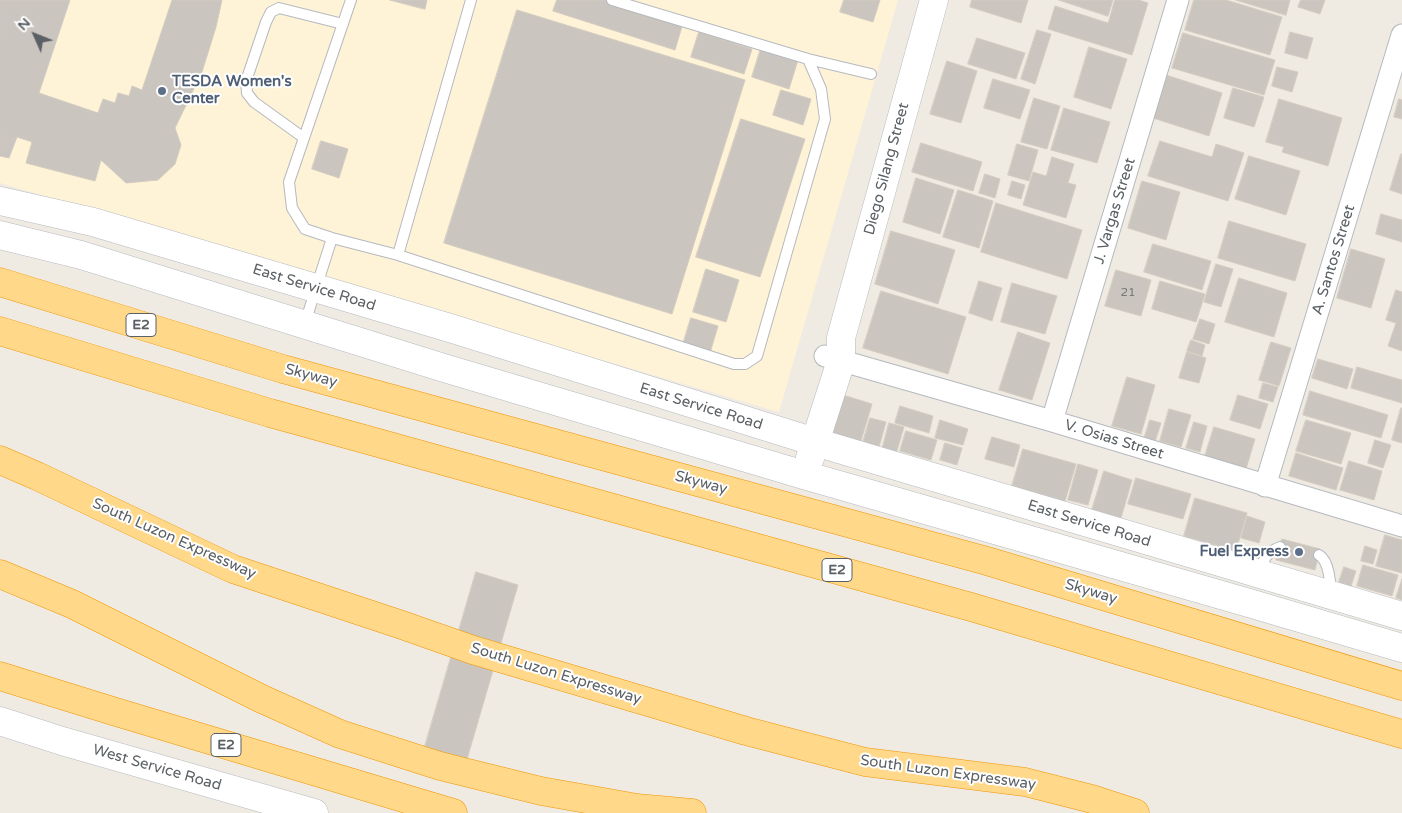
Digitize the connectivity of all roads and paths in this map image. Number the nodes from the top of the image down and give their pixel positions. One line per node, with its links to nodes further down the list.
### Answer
1 (351, 0): 6 (lane)
2 (471, 0): 14 (lane)
3 (612, 0): 8 (lane)
4 (934, 0): 19 (main road, Diego Silang Street)
5 (1178, 0): 20 (street, J. Vargas Street)
6 (343, 24): 10 (lane); 10 (lane)
7 (1402, 35): 24 (street, A. Santos Street)
8 (808, 59): 9 (lane); 14 (lane)
9 (871, 74)
10 (304, 138): 13 (lane)
11 (0, 201): 16 (main road, East Service Road)
12 (0, 235): 17 (main road, East Service Road)
13 (332, 238): 14 (lane); 16 (lane)
14 (398, 255)
15 (0, 282): 35 (highway, Skyway / E2)
16 (316, 288): 17 (lane); 21 (main road, East Service Road)
17 (304, 324): 23 (main road, East Service Road)
18 (0, 331): 37 (highway, E2)
19 (836, 352): 20 (street, V. Osias Street); 21 (main road, Diego Silang Street)
20 (1052, 421): 24 (street, V. Osias Street)
21 (806, 439): 23 (main road, Diego Silang Street); 29 (main road, East Service Road)
22 (0, 460): 41 (highway, South Luzon Expressway)
23 (796, 473): 31 (main road, East Service Road)
24 (1265, 486): 25 (street, V. Osias Street)
25 (1402, 526)
26 (1280, 547): 29 (lane)
27 (1319, 554): 30 (lane)
28 (0, 574): 40 (highway)
29 (1257, 574): 30 (main road, East Service Road); 31 (main road)
30 (1330, 595): 32 (main road, East Service Road)
31 (1249, 603): 33 (main road, East Service Road)
32 (1402, 616)
33 (1402, 648)
34 (0, 676): 39 (highway, E2)
35 (1402, 686)
36 (0, 721): 38 (main road, West Service Road)
37 (1402, 734)
38 (314, 813)
39 (453, 813)
40 (692, 813)
41 (1134, 813)

